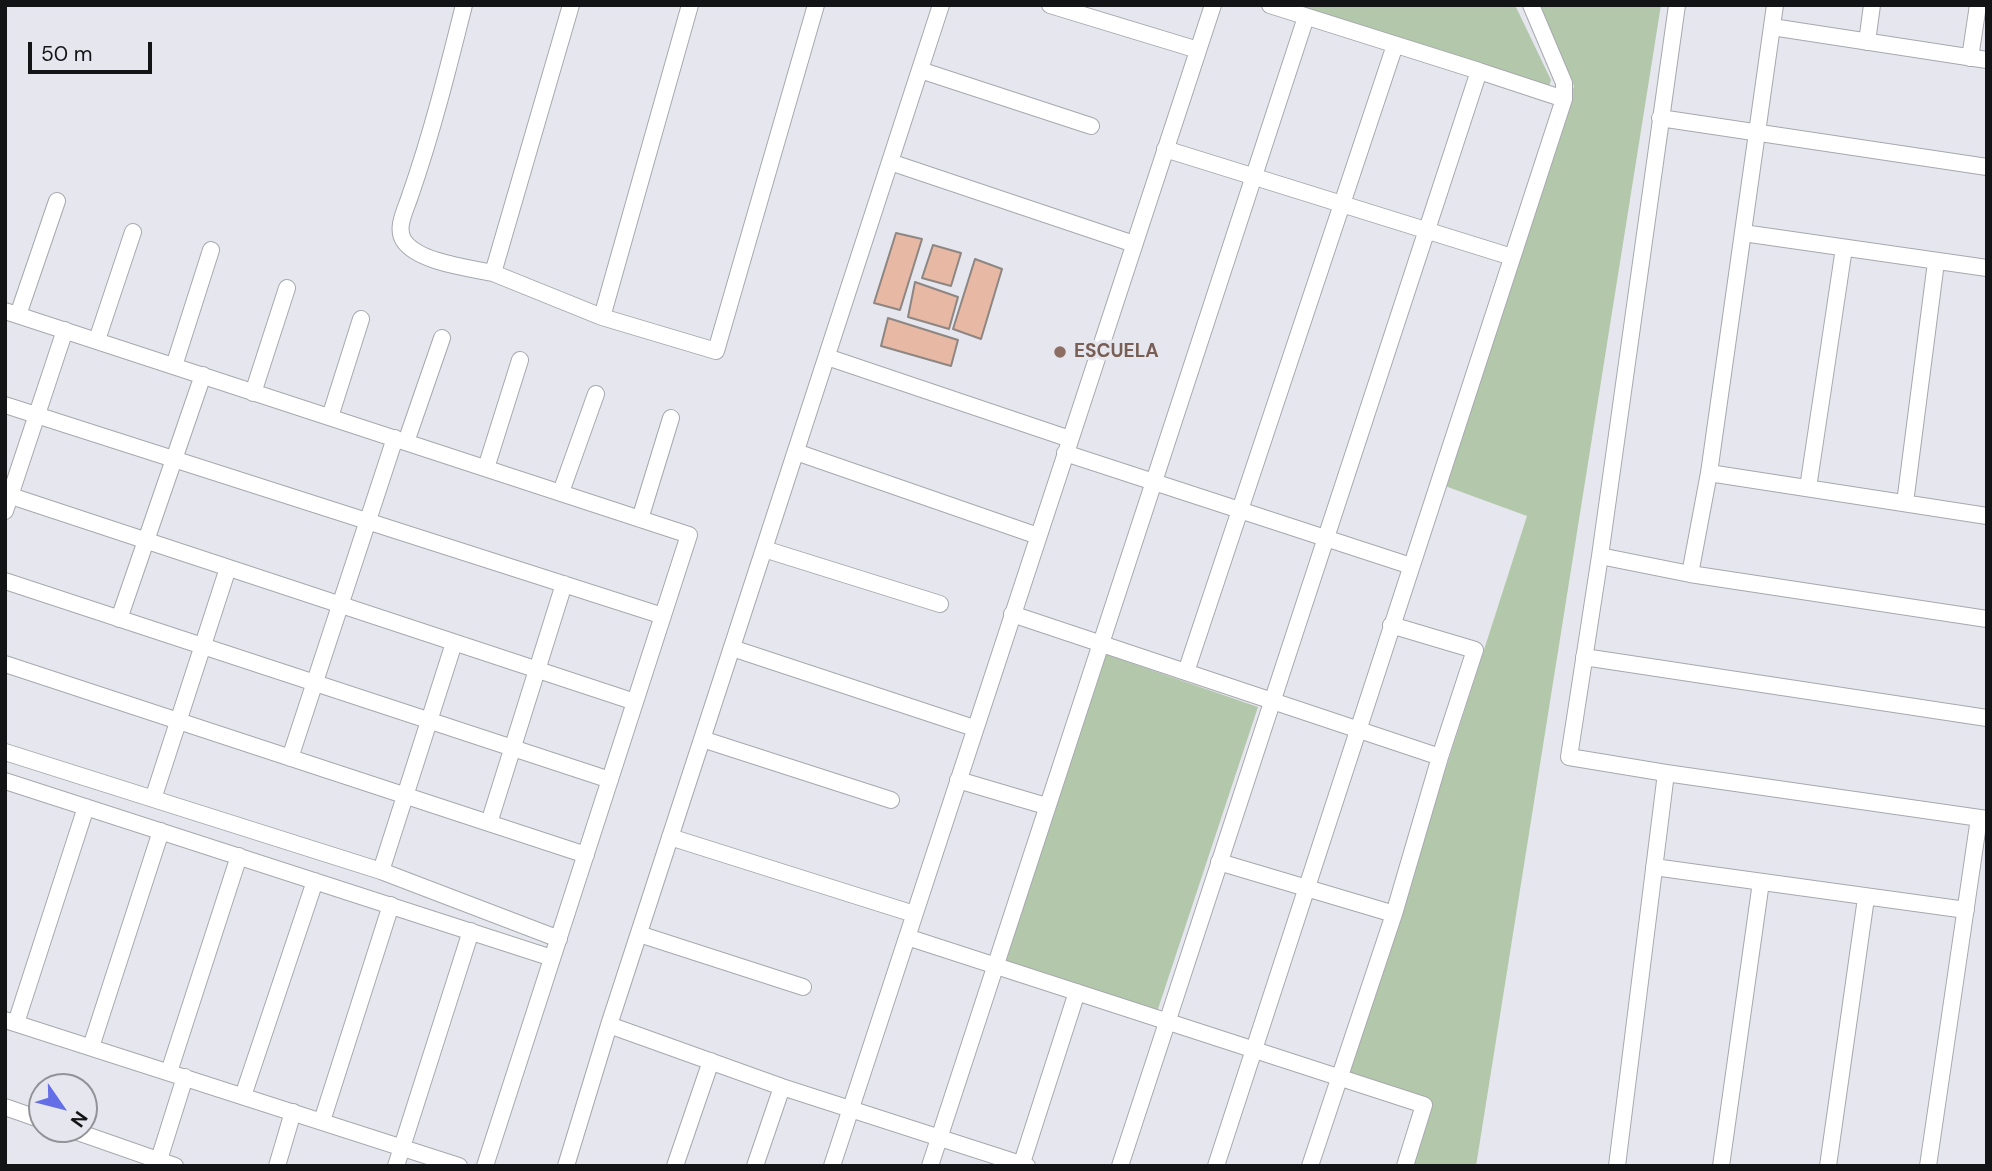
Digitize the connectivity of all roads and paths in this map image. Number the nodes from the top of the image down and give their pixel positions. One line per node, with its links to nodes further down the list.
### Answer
1 (464, 5): 41 (street)
2 (571, 5): 41 (street)
3 (690, 5): 44 (street)
4 (816, 5): 44 (street)
5 (942, 5): 20 (street)
6 (1050, 5): 18 (street)
7 (1213, 5): 18 (street)
8 (1270, 5): 14 (street)
9 (1531, 5): 22 (street)
10 (1677, 5): 23 (street)
11 (1776, 5): 15 (street)
12 (1872, 5): 16 (street)
13 (1978, 5): 19 (street)
14 (1306, 17): 17 (street); 29 (street)
15 (1772, 27): 16 (street); 25 (street)
16 (1867, 43): 19 (street)
17 (1395, 45): 21 (street); 31 (street)
18 (1198, 50): 26 (street)
19 (1979, 59)
20 (920, 70): 24 (street); 27 (street)
21 (1479, 71): 22 (street); 32 (street)
22 (1564, 99): 38 (street)
23 (1660, 118): 25 (street); 78 (street)
24 (1091, 126)
25 (1757, 132): 28 (street); 34 (street)
26 (1165, 149): 29 (street); 35 (street)
27 (890, 162): 35 (street); 49 (street)
28 (1987, 167)
29 (1254, 176): 31 (street); 65 (street)
30 (57, 201): 43 (street)
31 (1342, 204): 32 (street); 70 (street)
32 (1427, 230): 38 (street); 75 (street)
33 (133, 232): 48 (street)
34 (1743, 233): 36 (street); 64 (street)
35 (1134, 244): 60 (street)
36 (1844, 248): 39 (street); 66 (street)
37 (211, 250): 51 (street)
38 (1512, 257): 79 (street)
39 (1936, 262): 40 (street); 69 (street)
40 (1987, 268)
41 (493, 274): 44 (street)
42 (287, 288): 53 (street)
43 (11, 313): 46 (street)
44 (602, 317)
45 (361, 319): 57 (street)
46 (65, 330): 48 (street); 56 (street)
47 (442, 338): 59 (street)
48 (97, 340): 51 (street)
49 (827, 357): 60 (street); 61 (street)
50 (520, 360): 63 (street)
51 (174, 366): 52 (street)
52 (203, 375): 53 (street); 62 (street)
53 (253, 393): 57 (street)
54 (596, 394): 67 (street)
55 (5, 405): 56 (street)
56 (37, 415): 62 (street); 68 (street)
57 (330, 417): 59 (street)
58 (671, 418): 72 (street)
59 (401, 440): 63 (street); 73 (street)
60 (1067, 446): 65 (street); 74 (street)
61 (796, 452): 74 (street); 77 (street)
62 (174, 459): 73 (street); 76 (street)
63 (486, 468): 67 (street)
64 (1709, 473): 66 (street); 81 (street)
65 (1153, 482): 70 (street); 92 (street)
66 (1808, 488): 69 (street)
67 (561, 492): 72 (street)
68 (7, 500): 76 (street)
69 (1905, 503): 71 (street)
70 (1240, 510): 75 (street); 98 (street)
71 (1987, 516)
72 (640, 519): 88 (street)
73 (368, 521): 83 (street); 85 (street)
74 (1038, 536): 86 (street)
75 (1326, 538): 79 (street); 101 (street)
76 (146, 541): 80 (street); 89 (street)
77 (764, 549): 84 (street); 94 (street)
78 (1600, 556): 81 (street); 95 (street)
79 (1411, 566): 90 (street)
80 (228, 568): 85 (street); 93 (street)
81 (1690, 574): 87 (street)
82 (5, 581): 89 (street)
83 (565, 584): 88 (street); 97 (street)
84 (940, 604)
85 (341, 605): 91 (street); 99 (street)
86 (1012, 614): 92 (street); 105 (street)
87 (1986, 615)
88 (663, 616): 100 (street)
89 (119, 619): 93 (street)
90 (1391, 625): 106 (street); 110 (street)
91 (454, 643): 97 (street); 103 (street)
92 (1100, 643): 98 (street); 119 (street)
93 (203, 646): 99 (street); 104 (street)
94 (732, 648): 105 (street); 107 (street)
95 (1584, 657): 102 (street); 112 (street)
96 (5, 664): 104 (street)
97 (537, 670): 100 (street); 108 (street)
98 (1185, 672): 101 (street)
99 (315, 683): 103 (street); 111 (street)
100 (635, 702): 113 (street)
101 (1272, 702): 106 (street); 127 (street)
102 (1987, 718)
103 (428, 720): 108 (street); 116 (street)
104 (178, 721): 111 (street); 117 (street)
105 (974, 727): 114 (street)
106 (1358, 731): 110 (street); 132 (street)
107 (702, 739): 118 (street); 124 (street)
108 (513, 747): 113 (street); 122 (street)
109 (5, 752): 117 (street)
110 (1440, 757): 137 (street)
111 (290, 758): 116 (street)
112 (1666, 773): 121 (street); 128 (street)
113 (610, 779): 125 (street)
114 (958, 780): 119 (street); 136 (street)
115 (7, 787): 120 (street)
116 (405, 796): 122 (street); 129 (street)
117 (153, 799): 129 (street)
118 (891, 800)
119 (1046, 806): 143 (street)
120 (86, 807): 123 (street); 146 (street)
121 (1983, 818): 135 (street)
122 (489, 823): 125 (street)
123 (161, 831): 126 (street); 149 (street)
124 (670, 837): 136 (street); 139 (street)
125 (586, 855): 141 (street)
126 (239, 856): 130 (street); 152 (street)
127 (1220, 862): 132 (street); 147 (street)
128 (1654, 867): 131 (street); 181 (street)
129 (382, 871): 141 (street)
130 (314, 881): 134 (street); 156 (street)
131 (1760, 882): 133 (street); 182 (street)
132 (1307, 888): 137 (street); 150 (street)
133 (1866, 898): 135 (street); 183 (street)
134 (391, 905): 138 (street); 161 (street)
135 (1966, 910): 184 (street)
136 (914, 914): 140 (street)
137 (1394, 914): 154 (street)
138 (471, 931): 142 (street); 164 (street)
139 (639, 934): 144 (street); 148 (street)
140 (907, 937): 143 (street); 158 (street)
141 (559, 939): 142 (street)
142 (552, 958): 171 (street)
143 (994, 965): 145 (street); 162 (street)
144 (803, 988)
145 (1077, 992): 147 (street); 166 (street)
146 (10, 1021): 149 (street)
147 (1167, 1022): 150 (street); 177 (street)
148 (609, 1025): 151 (street); 172 (street)
149 (91, 1047): 152 (street)
150 (1255, 1050): 154 (street); 178 (street)
151 (711, 1061): 155 (street); 173 (street)
152 (169, 1072): 153 (street)
153 (185, 1077): 156 (street); 165 (street)
154 (1339, 1078): 179 (street); 180 (street)
155 (782, 1087): 158 (street); 174 (street)
156 (243, 1096): 159 (street)
157 (5, 1107): 160 (street)
158 (850, 1109): 162 (street); 175 (street)
159 (293, 1112): 161 (street); 168 (street)
160 (28, 1115)
161 (322, 1121): 164 (street)
162 (939, 1137): 166 (street); 176 (street)
163 (98, 1140): 165 (street)
164 (402, 1147): 169 (street); 170 (street)
165 (158, 1163): 167 (street)
166 (1023, 1165)
167 (175, 1166)
168 (277, 1166)
169 (396, 1166)
170 (459, 1166)
171 (485, 1166)
172 (566, 1166)
173 (676, 1166)
174 (755, 1166)
175 (832, 1166)
176 (930, 1166)
177 (1120, 1166)
178 (1216, 1166)
179 (1310, 1166)
180 (1405, 1166)
181 (1617, 1166)
182 (1721, 1166)
183 (1828, 1166)
184 (1928, 1166)

